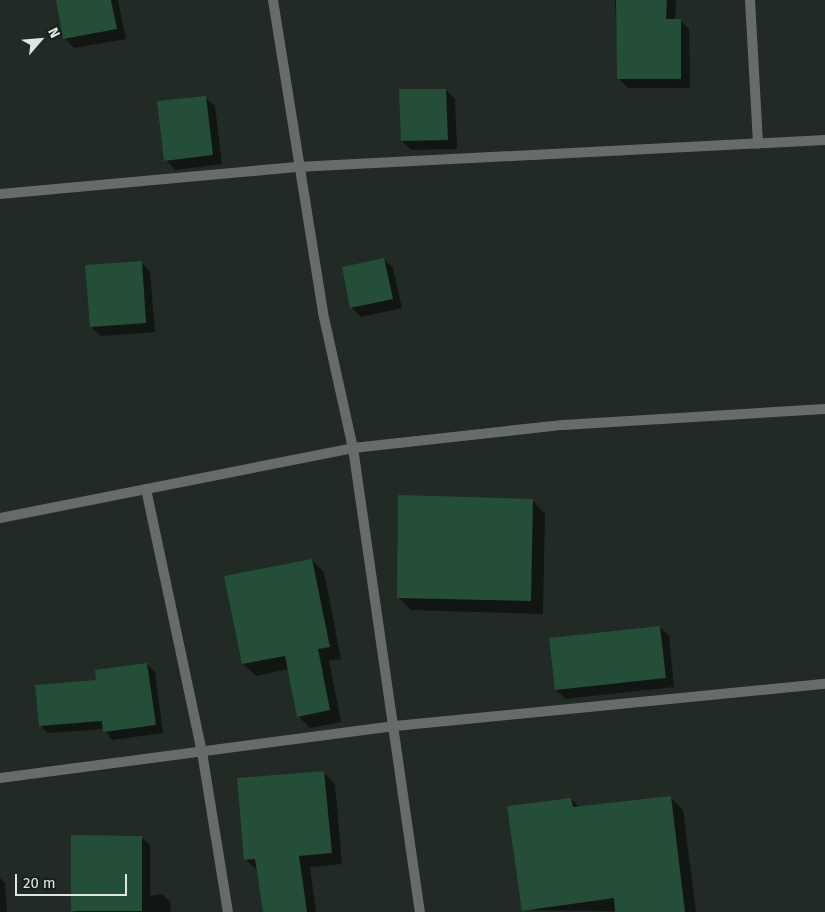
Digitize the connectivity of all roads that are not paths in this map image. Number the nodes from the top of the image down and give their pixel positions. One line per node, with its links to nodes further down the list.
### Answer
1 (273, 0): 5 (street)
2 (750, 0): 4 (street)
3 (825, 140): 4 (street)
4 (758, 144): 5 (street)
5 (297, 167): 6 (street); 8 (street)
6 (0, 194)
7 (825, 409): 8 (street)
8 (353, 448): 9 (street); 12 (street)
9 (146, 489): 10 (street); 13 (street)
10 (0, 518)
11 (825, 684): 12 (street)
12 (395, 726): 13 (street); 16 (street)
13 (202, 752): 14 (street); 15 (street)
14 (0, 778)
15 (228, 912)
16 (420, 912)

